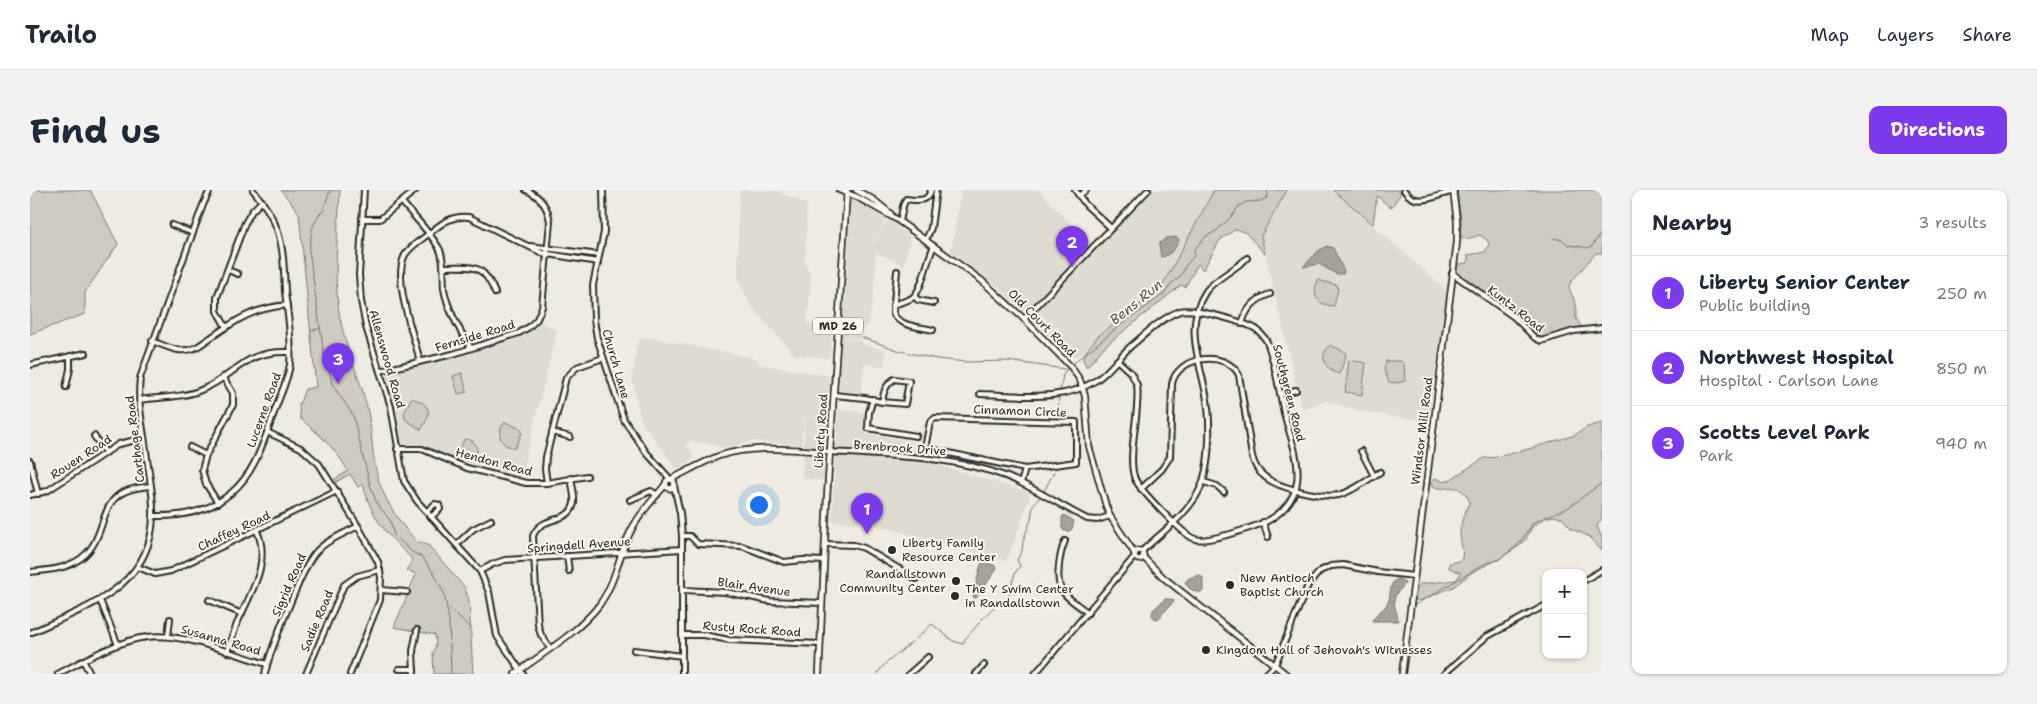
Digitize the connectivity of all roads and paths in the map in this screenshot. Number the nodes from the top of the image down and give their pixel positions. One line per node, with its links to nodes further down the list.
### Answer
1 (210, 190): 24 (street, Carthage Road)
2 (253, 190): 18 (street, Lucerne Road)
3 (364, 190): 20 (street, Allenswood Road)
4 (416, 190): 19 (street)
5 (526, 190): 29 (street, Fernside Road)
6 (603, 190): 31 (street, Church Lane)
7 (838, 190): 15 (main road, Old Court Road)
8 (856, 190): 21 (main road, Old Court Road)
9 (931, 190): 21 (street)
10 (936, 190): 26 (street)
11 (1075, 190): 17 (street)
12 (1086, 190): 17 (street)
13 (1148, 190): 23 (street)
14 (1404, 190): 16 (street)
15 (847, 191): 21 (main road, Old Court Road); 68 (main road, Liberty Road / MD 26)
16 (1453, 191): 37 (main road, Windsor Mill Road)
17 (1079, 196): 23 (street)
18 (262, 201): 35 (street); 43 (street, Lucerne Road)
19 (402, 202): 20 (street); 25 (street)
20 (362, 219): 61 (street, Allenswood Road)
21 (898, 220): 26 (main road, Old Court Road)
22 (172, 225): 24 (street)
23 (1111, 228): 46 (street)
24 (193, 233): 51 (street, Carthage Road)
25 (428, 234): 27 (street); 34 (street); 58 (street)
26 (926, 240): 28 (main road, Old Court Road)
27 (526, 245): 29 (street); 30 (street)
28 (934, 246): 41 (street); 46 (main road, Old Court Road)
29 (548, 249): 30 (street, Fernside Road); 31 (street)
30 (548, 255): 33 (street); 52 (street, Fernside Road)
31 (599, 256): 33 (street, Church Lane)
32 (1247, 258): 45 (street)
33 (598, 262): 56 (street, Church Lane)
34 (443, 268): 39 (street); 52 (street)
35 (228, 270): 38 (street); 48 (street)
36 (897, 272): 44 (street)
37 (1452, 272): 49 (street, Kuntz Road); 132 (main road, Windsor Mill Road)
38 (238, 274)
39 (494, 293)
40 (1270, 294): 47 (street)
41 (914, 296): 42 (street); 44 (street)
42 (934, 303)
43 (287, 305): 48 (street); 53 (street, Lucerne Road)
44 (893, 305): 50 (street)
45 (1198, 311): 47 (street, Southgreen Road); 57 (street, Southgreen Road); 59 (street)
46 (1024, 319): 63 (main road, Old Court Road)
47 (1242, 324): 67 (street, Southgreen Road)
48 (226, 327): 51 (street)
49 (1602, 328)
50 (933, 330)
51 (152, 341): 70 (street, Carthage Road)
52 (470, 348): 58 (street, Fernside Road)
53 (290, 352): 62 (street); 72 (street, Lucerne Road)
54 (86, 353): 55 (street)
55 (70, 356): 60 (street); 64 (street)
56 (602, 358): 73 (street); 95 (street, Church Lane)
57 (1117, 360): 63 (street, Southgreen Road); 97 (street)
58 (420, 361): 61 (street, Fernside Road)
59 (1198, 362): 92 (street); 97 (street); 98 (street)
60 (30, 365)
61 (380, 372): 80 (street, Allenswood Road)
62 (223, 377): 70 (street); 84 (street)
63 (1082, 386): 66 (street, Southgreen Road); 108 (main road, Old Court Road)
64 (66, 387)
65 (1296, 390): 67 (street)
66 (980, 394)
67 (1280, 394): 98 (street, Southgreen Road)
68 (834, 396): 69 (street); 83 (main road, Liberty Road / MD 26)
69 (873, 399): 71 (street); 76 (street)
70 (139, 400): 77 (street, Carthage Road)
71 (882, 402): 71 (street)
72 (267, 432): 99 (street); 105 (street, Lucerne Road)
73 (552, 432): 75 (street); 93 (street)
74 (94, 436): 82 (street)
75 (570, 436)
76 (916, 436)
77 (144, 438): 82 (street, Rouen Road); 96 (street, Carthage Road)
78 (190, 447): 84 (street)
79 (926, 448): 85 (street, Cinnamon Circle); 87 (street, Cinnamon Circle); 87 (street, Cinnamon Circle)
80 (397, 449): 93 (street, Hendon Road); 106 (street, Allenswood Road)
81 (1361, 451): 90 (street)
82 (106, 452): 101 (street, Rouen Road)
83 (830, 452): 85 (street, Brenbrook Drive); 95 (main road, Brenbrook Drive); 119 (main road, Liberty Road / MD 26)
84 (206, 455): 105 (street)
85 (924, 458): 94 (street, Brenbrook Drive)
86 (30, 461): 101 (street)
87 (1024, 469): 94 (street)
88 (1380, 472): 90 (street)
89 (587, 476): 91 (street, Hendon Road)
90 (1374, 476): 98 (street)
91 (571, 478): 93 (street, Hendon Road); 124 (street)
92 (1204, 482): 100 (street); 111 (street)
93 (547, 483)
94 (1021, 483): 108 (street, Brenbrook Drive)
95 (670, 484): 102 (main road, Brenbrook Drive); 115 (street, Church Lane)
96 (150, 486): 107 (street, Carthage Road); 131 (street)
97 (1142, 489): 111 (street)
98 (1295, 489): 112 (street)
99 (337, 492): 113 (street); 114 (street, Chaffey Road)
100 (1224, 492)
101 (38, 494): 103 (street, Rouen Road)
102 (658, 494): 104 (street); 121 (main road, Brenbrook Drive)
103 (30, 495)
104 (630, 500)
105 (218, 503): 107 (street, Lucerne Road)
106 (426, 512): 109 (street, Allenswood Road); 109 (street)
107 (153, 516): 126 (street, Carthage Road)
108 (1110, 516): 122 (main road, Old Court Road)
109 (431, 517): 118 (street, Allenswood Road)
110 (491, 520): 118 (street)
111 (1173, 522): 112 (street); 122 (street)
112 (1263, 522): 116 (street)
113 (358, 526): 127 (street); 158 (street, Sigrid Road)
114 (257, 531): 126 (street, Chaffey Road); 143 (street)
115 (682, 536): 120 (street, Church Lane); 125 (street)
116 (1268, 537)
117 (1065, 541): 142 (street)
118 (457, 544): 129 (street, Allenswood Road)
119 (825, 544): 125 (main road, Liberty Road / MD 26); 133 (street)
120 (682, 549): 121 (street, Springdell Avenue); 136 (street, Church Lane)
121 (622, 553): 123 (street, Springdell Avenue); 152 (main road, Brenbrook Drive)
122 (1139, 555): 142 (street); 159 (main road, Old Court Road)
123 (567, 556): 124 (street, Springdell Avenue); 130 (street)
124 (534, 558): 129 (street, Springdell Avenue); 152 (street)
125 (824, 562): 140 (main road, Liberty Road / MD 26)
126 (138, 567): 138 (street, Carthage Road)
127 (380, 570): 135 (street); 167 (street, Sadie Road)
128 (1602, 570): 134 (street)
129 (480, 571): 163 (street, Allenswood Road)
130 (569, 571)
131 (30, 572)
132 (1414, 576): 159 (street); 178 (main road, Windsor Mill Road)
133 (916, 579)
134 (1587, 579)
135 (381, 590): 137 (street); 168 (street)
136 (683, 590): 140 (street, Blair Avenue); 148 (street, Church Lane)
137 (407, 592)
138 (100, 600): 147 (street, Carthage Road); 151 (street)
139 (209, 600): 143 (street)
140 (822, 603): 150 (main road, Liberty Road / MD 26)
141 (1542, 607): 179 (street)
142 (1088, 613): 175 (street)
143 (242, 614): 154 (street)
144 (170, 619): 149 (street)
145 (30, 628): 147 (street)
146 (417, 630): 162 (street)
147 (31, 633)
148 (683, 635): 150 (street, Rusty Rock Road); 155 (street, Church Lane)
149 (168, 636): 151 (street, Susanna Road); 154 (street, Susanna Road)
150 (820, 644): 172 (main road, Liberty Road / MD 26)
151 (118, 645): 157 (street, Susanna Road)
152 (550, 648): 163 (main road, Brenbrook Drive)
153 (634, 650): 155 (street)
154 (228, 652): 158 (street, Susanna Road)
155 (682, 656): 171 (street, Church Lane)
156 (928, 656): 173 (street)
157 (84, 662): 164 (street, Susanna Road); 165 (street)
158 (267, 664): 166 (street, Sigrid Road)
159 (1275, 665): 176 (street); 177 (main road, Old Court Road)
160 (984, 666): 174 (street)
161 (399, 669): 162 (street)
162 (414, 669): 169 (street)
163 (522, 672): 170 (main road, Brenbrook Drive)
164 (58, 674)
165 (90, 674)
166 (265, 674)
167 (306, 674)
168 (350, 674)
169 (414, 674)
170 (515, 674)
171 (682, 674)
172 (819, 674)
173 (909, 674)
174 (976, 674)
175 (1035, 674)
176 (1266, 674)
177 (1286, 674)
178 (1402, 674)
179 (1444, 674)

